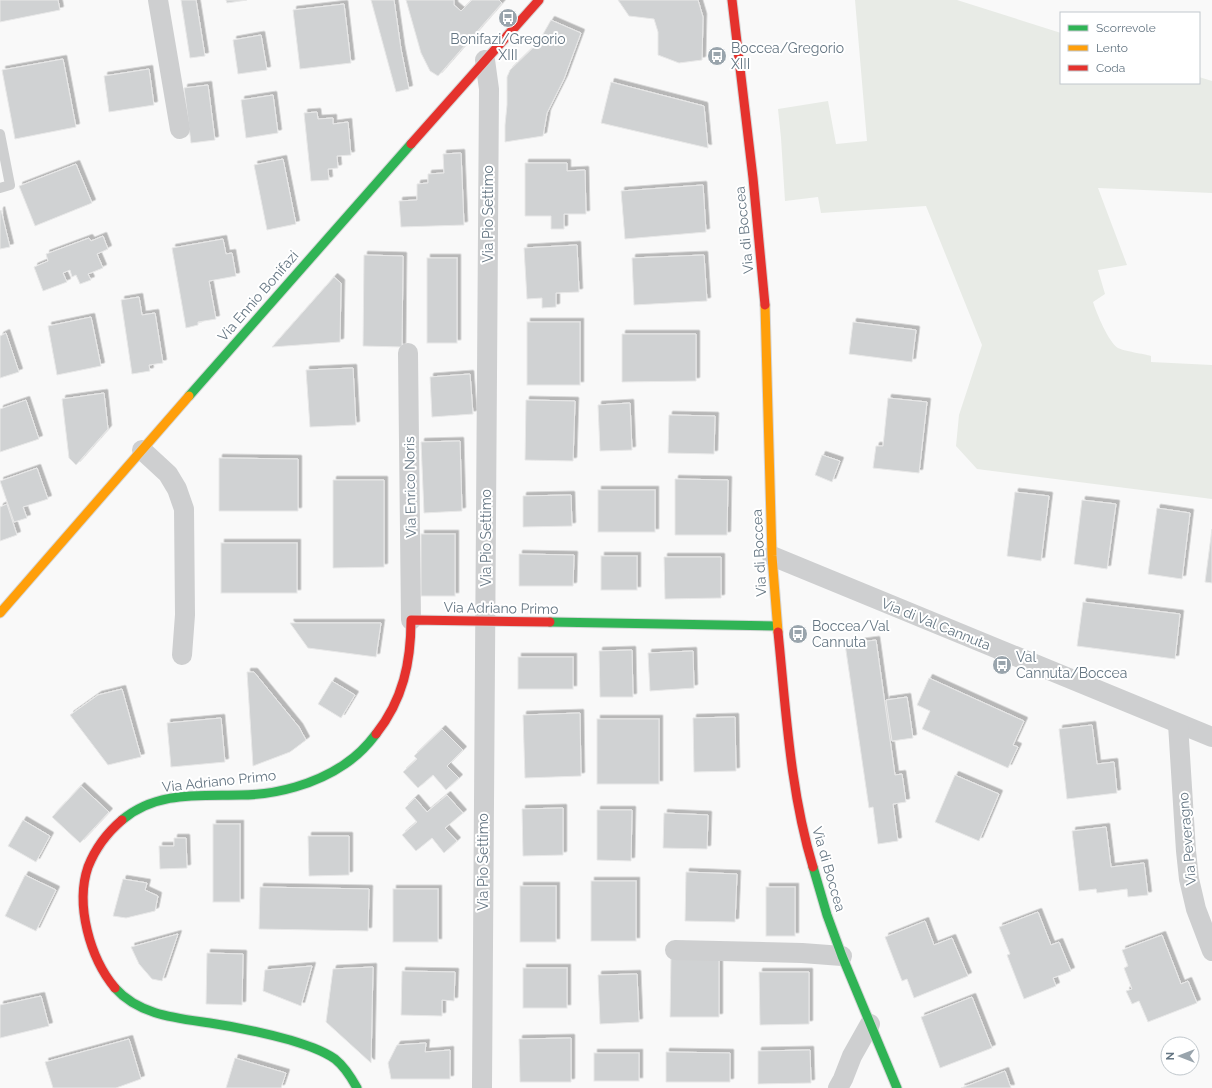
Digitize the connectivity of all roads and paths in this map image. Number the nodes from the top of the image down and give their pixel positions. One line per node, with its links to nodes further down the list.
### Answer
1 (158, 0): 5 (street)
2 (539, 0): 4 (street, Via Ennio Bonifazi)
3 (732, 0): 10 (street, Via di Boccea)
4 (485, 60): 9 (street, Via Ennio Bonifazi); 13 (street, Via Pio Settimo)
5 (180, 129)
6 (0, 134): 7 (lane)
7 (0, 188)
8 (408, 353): 12 (street, Via Enrico Noris)
9 (142, 450): 11 (street, Via Ennio Bonifazi); 15 (street)
10 (772, 556): 14 (street, Via di Boccea); 16 (street, Via di Val Cannuta)
11 (0, 613)
12 (411, 620): 13 (street, Via Adriano Primo); 22 (street, Via Adriano Primo)
13 (485, 622): 14 (street, Via Adriano Primo); 23 (street, Via Pio Settimo)
14 (777, 626): 20 (street, Via di Boccea)
15 (182, 655)
16 (1178, 724): 17 (street, Via di Val Cannuta); 19 (street, Via Peveragno)
17 (1212, 738)
18 (675, 950): 20 (street)
19 (1212, 951)
20 (842, 956): 21 (street, Via di Boccea)
21 (870, 1024): 24 (street); 25 (street, Via di Boccea)
22 (357, 1088)
23 (482, 1088)
24 (838, 1088)
25 (897, 1088)

